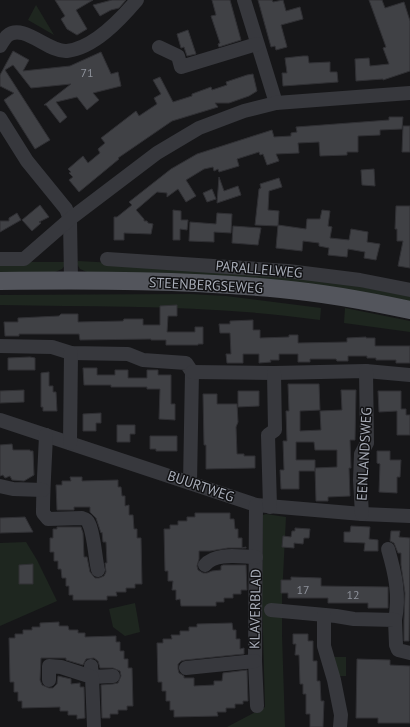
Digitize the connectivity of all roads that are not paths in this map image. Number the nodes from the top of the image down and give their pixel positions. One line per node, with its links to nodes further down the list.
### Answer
1 (137, 0): 3 (street)
2 (244, 0): 4 (street)
3 (4, 30): 5 (street)
4 (257, 44): 6 (street); 8 (street)
5 (0, 46)
6 (159, 47)
7 (410, 93): 8 (street)
8 (276, 103): 10 (street)
9 (0, 118): 10 (street)
10 (70, 219): 11 (street); 13 (street)
11 (0, 259)
12 (107, 259): 15 (street, PARALLELWEG)
13 (71, 280): 14 (main road, STEENBERGSEWEG); 16 (main road, STEENBERGSEWEG)
14 (0, 281)
15 (410, 290)
16 (410, 310)
17 (0, 346): 18 (street)
18 (71, 353): 20 (street); 25 (street)
19 (366, 371): 21 (street); 22 (street); 30 (street, EENLANDSWEG)
20 (192, 372): 21 (street); 26 (street)
21 (274, 373): 29 (street)
22 (410, 375)
23 (0, 420): 24 (street, BUURTWEG)
24 (46, 435): 25 (street, BUURTWEG); 28 (street)
25 (70, 442): 26 (street, BUURTWEG)
26 (190, 483): 29 (street, BUURTWEG)
27 (0, 486): 28 (street)
28 (43, 490): 35 (street)
29 (263, 506): 30 (street, BUURTWEG); 33 (street, KLAVERBLAD)
30 (362, 514): 31 (street, BUURTWEG)
31 (410, 516)
32 (388, 549): 38 (street)
33 (256, 557): 34 (street, KLAVERBLAD); 40 (street, KLAVERBLAD)
34 (205, 565)
35 (98, 570)
36 (272, 610): 37 (street)
37 (324, 615): 38 (street); 47 (street)
38 (395, 620): 39 (street)
39 (410, 653)
40 (254, 661): 41 (street, KLAVERBLAD); 45 (street, KLAVERBLAD)
41 (186, 668)
42 (92, 671): 43 (street); 44 (street); 46 (street)
43 (113, 676)
44 (49, 680)
45 (257, 706)
46 (94, 727)
47 (340, 727)

